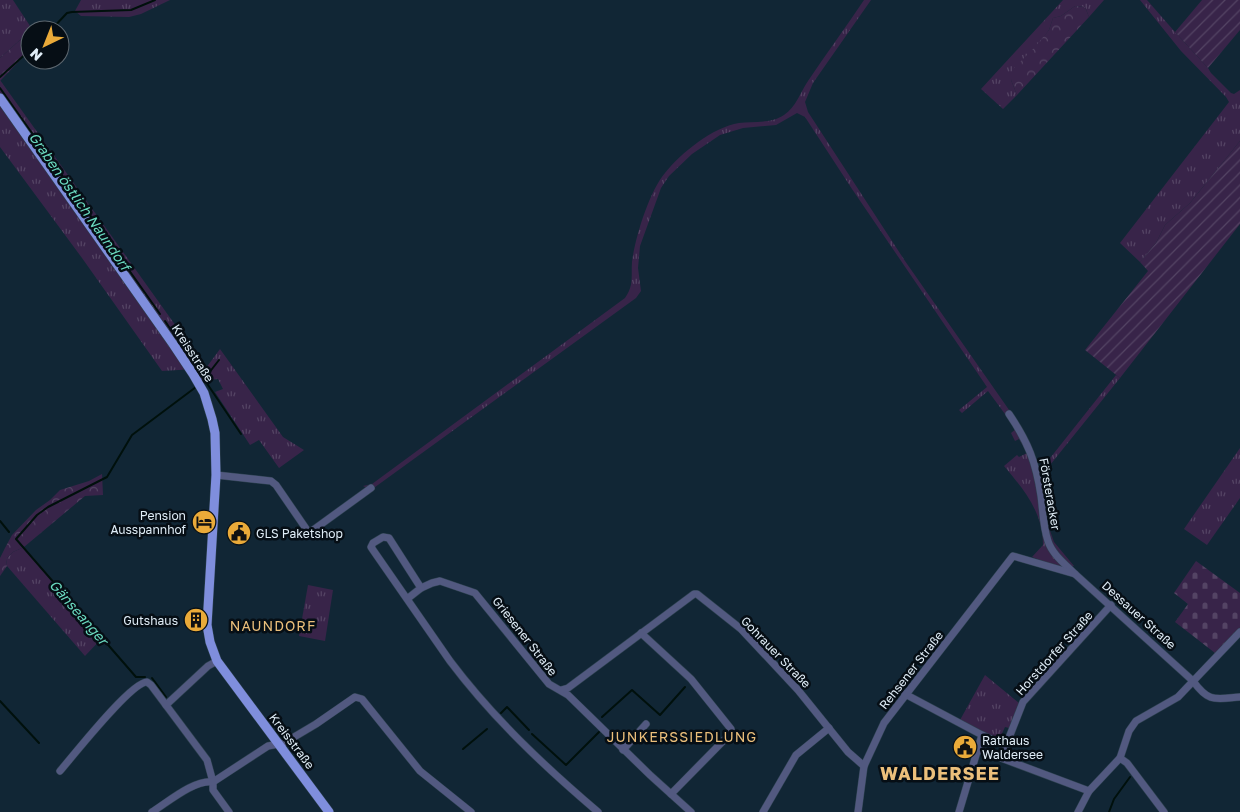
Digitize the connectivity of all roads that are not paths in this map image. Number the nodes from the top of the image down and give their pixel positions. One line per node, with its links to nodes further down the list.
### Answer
1 (0, 98): 3 (main road, Kreisstraße)
2 (1009, 414): 6 (street, Försteracker)
3 (216, 474): 4 (street); 12 (main road, Kreisstraße)
4 (371, 488)
5 (1013, 556): 6 (street, Dessauer Straße); 15 (street, Rehsener Straße)
6 (1075, 574): 9 (street, Dessauer Straße)
7 (421, 588): 8 (street); 8 (street); 14 (street, Griesener Straße)
8 (407, 599): 36 (street)
9 (1111, 605): 13 (street, Dessauer Straße); 22 (street, Horstdorfer Straße)
10 (1240, 632): 13 (street)
11 (641, 633): 14 (street, Gohrauer Straße); 19 (street, Gohrauer Straße); 31 (street)
12 (217, 661): 17 (street); 21 (main road, Kreisstraße)
13 (1193, 681): 16 (street, Dessauer Straße); 26 (street)
14 (561, 690): 24 (street, Griesener Straße)
15 (905, 694): 20 (street); 27 (street, Rehsener Straße)
16 (1240, 697)
17 (166, 705): 28 (street); 29 (street)
18 (646, 724): 24 (street)
19 (829, 728): 27 (street, Gohrauer Straße); 38 (street)
20 (982, 735): 22 (street); 23 (street)
21 (278, 744): 29 (street); 34 (main road, Kreisstraße); 35 (street)
22 (1006, 746): 25 (street, Horstdorfer Straße)
23 (977, 749): 25 (street); 40 (street)
24 (623, 750): 31 (street, Griesener Straße)
25 (1001, 758): 30 (street)
26 (1120, 758): 30 (street); 42 (street)
27 (864, 766): 39 (street, Rehsener Straße)
28 (60, 771)
29 (213, 782): 32 (street); 33 (street)
30 (1089, 791): 41 (street)
31 (671, 794): 37 (street, Griesener Straße)
32 (152, 812)
33 (229, 812)
34 (329, 812)
35 (471, 812)
36 (598, 812)
37 (691, 812)
38 (763, 812)
39 (858, 812)
40 (959, 812)
41 (1078, 812)
42 (1164, 812)

